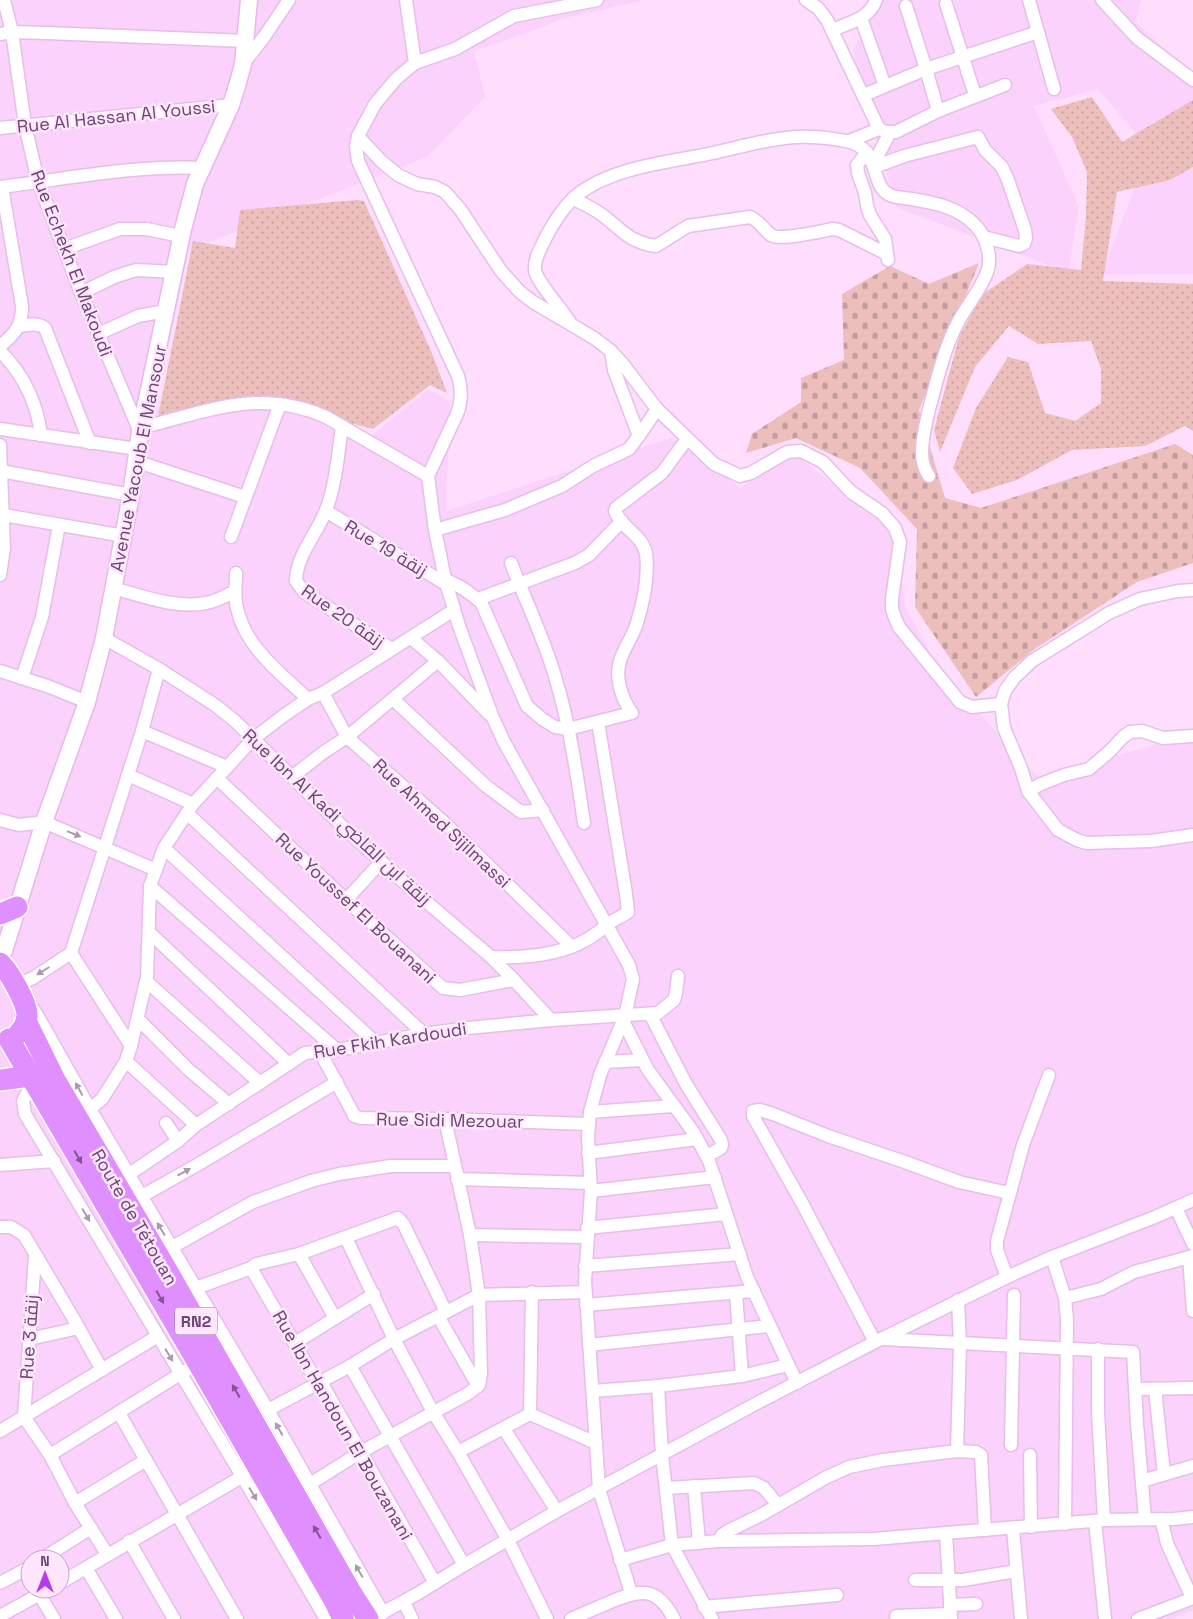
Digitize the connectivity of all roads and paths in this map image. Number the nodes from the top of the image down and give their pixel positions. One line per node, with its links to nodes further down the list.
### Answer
1 (4, 0): 15 (street, Rue Echekh El Makoudi)
2 (249, 0): 16 (street, Avenue Yacoub El Mansour)
3 (289, 0): 19 (street)
4 (406, 0): 18 (street)
5 (597, 0): 18 (street)
6 (806, 0): 13 (street)
7 (876, 0): 12 (street)
8 (1029, 0): 14 (street)
9 (1102, 0): 21 (street)
10 (946, 4): 17 (street)
11 (906, 6): 20 (street)
12 (861, 18): 13 (street); 23 (street)
13 (832, 30): 25 (street)
14 (1038, 32): 17 (street); 24 (street)
15 (6, 33): 16 (street); 29 (street, Rue Echekh El Makoudi)
16 (246, 41): 19 (street, Avenue Yacoub El Mansour)
17 (964, 57): 20 (street); 26 (street)
18 (415, 63): 32 (street)
19 (243, 64): 27 (street, Avenue Yacoub El Mansour)
20 (926, 69): 23 (street); 28 (street)
21 (1193, 80)
22 (1004, 85): 26 (street)
23 (884, 86): 25 (street)
24 (1054, 89)
25 (864, 95): 31 (street)
26 (975, 95): 28 (street)
27 (231, 105): 29 (street, Rue Al Hassan Al Youssi); 36 (street, Avenue Yacoub El Mansour)
28 (938, 111): 31 (street)
29 (26, 125): 30 (street, Rue Al Hassan Al Youssi); 37 (street, Rue Echekh El Makoudi)
30 (0, 128)
31 (884, 130): 33 (street); 35 (street)
32 (358, 136): 46 (street); 64 (street)
33 (849, 141): 34 (street); 39 (street)
34 (867, 152): 35 (street); 39 (street)
35 (874, 166): 41 (street); 41 (street)
36 (202, 168): 37 (street); 40 (street, Avenue Yacoub El Mansour)
37 (38, 181): 38 (street); 42 (street, Rue Echekh El Makoudi)
38 (1, 187): 47 (street)
39 (574, 199): 46 (street)
40 (181, 236): 42 (street); 43 (street, Avenue Yacoub El Mansour)
41 (984, 237): 65 (street)
42 (64, 249): 44 (street, Rue Echekh El Makoudi)
43 (174, 272): 44 (street); 45 (street, Avenue Yacoub El Mansour)
44 (80, 293): 48 (street, Rue Echekh El Makoudi)
45 (166, 311): 48 (street); 56 (street, Avenue Yacoub El Mansour)
46 (571, 324): 50 (street)
47 (20, 326): 49 (street); 60 (street)
48 (98, 334): 56 (street, Rue Echekh El Makoudi)
49 (0, 346)
50 (611, 351): 53 (street); 58 (street)
51 (0, 352): 57 (street)
52 (280, 404): 54 (street); 56 (street); 67 (street)
53 (657, 409): 58 (street); 59 (street)
54 (342, 426): 64 (street); 68 (street, Rue 19 زنقة)
55 (0, 429): 57 (street)
56 (140, 430): 62 (street, Avenue Yacoub El Mansour)
57 (41, 435): 60 (street)
58 (639, 436): 72 (street)
59 (687, 439): 70 (street); 97 (street)
60 (90, 443): 62 (street)
61 (0, 445): 63 (street)
62 (136, 455): 66 (street, Avenue Yacoub El Mansour); 67 (street)
63 (1, 471): 66 (street); 69 (street)
64 (428, 476): 72 (street)
65 (929, 476)
66 (131, 495): 73 (street, Avenue Yacoub El Mansour)
67 (246, 497): 74 (street)
68 (326, 511): 78 (street, Rue 19 زنقة); 79 (street, Rue 19 زنقة)
69 (2, 514): 71 (street); 77 (street)
70 (622, 522): 80 (street); 99 (street)
71 (58, 525): 73 (street); 92 (street)
72 (435, 530): 78 (street)
73 (124, 536): 81 (street, Avenue Yacoub El Mansour)
74 (231, 537)
75 (511, 562): 80 (street)
76 (236, 573): 83 (street)
77 (0, 575)
78 (446, 581): 84 (street, Rue 19 زنقة); 85 (street)
79 (296, 582): 88 (street, Rue 20 زنقة)
80 (519, 584): 84 (street); 100 (street)
81 (114, 588): 83 (street); 86 (street, Avenue Yacoub El Mansour)
82 (1193, 590): 97 (street)
83 (235, 591): 95 (street)
84 (478, 599): 100 (street)
85 (454, 610): 87 (street); 98 (street)
86 (104, 638): 90 (street, Rue Ibn Al Kadi زنقة ابن القاضي); 96 (street, Avenue Yacoub El Mansour)
87 (411, 638): 88 (street); 89 (street)
88 (392, 649): 93 (street)
89 (438, 661): 94 (street); 98 (street)
90 (159, 669): 101 (street); 104 (street, Rue Ibn Al Kadi زنقة ابن القاضي)
91 (0, 672): 92 (street)
92 (22, 678): 96 (street)
93 (323, 693): 95 (street); 103 (street, Rue Ahmed Sijilmassi)
94 (393, 699): 103 (street); 111 (street)
95 (308, 700): 104 (street)
96 (87, 702): 113 (street, Avenue Yacoub El Mansour)
97 (1002, 704): 109 (street)
98 (493, 718): 111 (street)
99 (598, 722): 100 (street); 123 (street)
100 (568, 729): 114 (street)
101 (142, 731): 105 (street); 106 (street)
102 (1193, 736): 109 (street)
103 (347, 737): 107 (street); 126 (street, Rue Ahmed Sijilmassi)
104 (253, 739): 105 (street); 107 (street, Rue Ibn Al Kadi زنقة ابن القاضي)
105 (226, 767): 108 (street)
106 (128, 774): 110 (street); 116 (street)
107 (293, 776): 118 (street, Rue Ibn Al Kadi زنقة ابن القاضي)
108 (217, 778): 110 (street); 121 (street, Rue Youssef El Bouanani)
109 (1028, 791): 115 (street)
110 (190, 809): 117 (street); 139 (street)
111 (544, 810): 123 (street)
112 (0, 820): 113 (street)
113 (44, 822): 116 (street, one-way to 116); 122 (street, Avenue Yacoub El Mansour)
114 (584, 823)
115 (1193, 835)
116 (105, 847): 119 (street); 127 (street)
117 (164, 848): 119 (street); 141 (street)
118 (381, 862): 121 (street); 129 (street, Rue Ibn Al Kadi زنقة ابن القاضي)
119 (156, 870): 120 (street)
120 (150, 886): 125 (street); 143 (street)
121 (346, 900): 132 (street, Rue Youssef El Bouanani)
122 (10, 912): 124 (street, Avenue Yacoub El Mansour); 128 (street, Avenue Yacoub El Mansour)
123 (606, 925): 126 (street); 136 (street)
124 (0, 929)
125 (149, 932): 133 (street); 148 (street)
126 (571, 946): 129 (street)
127 (71, 953): 134 (street, one-way to 134); 142 (street)
128 (0, 956)
129 (491, 957): 132 (street, Rue Ibn Al Kadi زنقة ابن القاضي)
130 (0, 963): 134 (highway, Route de Tétouan / RN2)
131 (678, 976): 135 (street)
132 (514, 980): 138 (street, Rue Ibn Al Kadi زنقة ابن القاضي)
133 (146, 981): 137 (street); 153 (street)
134 (22, 1003): 140 (highway, Route de Tétouan / RN2); 156 (highway, Route de Tétouan / RN2, one-way to 134)
135 (654, 1014): 136 (street, Rue Fkih Kardoudi); 164 (street)
136 (624, 1018): 138 (street, Rue Fkih Kardoudi); 145 (street); 147 (street)
137 (138, 1019): 142 (street); 154 (street)
138 (551, 1020): 139 (street, Rue Fkih Kardoudi)
139 (424, 1034): 141 (street, Rue Fkih Kardoudi)
140 (3, 1042): 150 (highway, Route de Tétouan / RN2)
141 (375, 1042): 143 (street, Rue Fkih Kardoudi)
142 (131, 1046): 146 (street)
143 (337, 1050): 144 (street, Rue Fkih Kardoudi)
144 (320, 1052): 148 (street, Rue Fkih Kardoudi); 152 (street, Rue Sidi Mezouar)
145 (642, 1060): 147 (street); 155 (street)
146 (126, 1061): 156 (street); 160 (street)
147 (605, 1062): 157 (street)
148 (289, 1064): 153 (street, Rue Fkih Kardoudi)
149 (1049, 1075): 172 (street)
150 (31, 1078): 151 (highway); 165 (street); 218 (highway, Route de Tétouan / RN2, one-way to 218)
151 (0, 1080)
152 (337, 1082): 158 (street, Rue Sidi Mezouar); 173 (street, one-way to 152)
153 (260, 1083): 154 (street, Rue Fkih Kardoudi)
154 (228, 1104): 160 (street, Rue Fkih Kardoudi)
155 (673, 1106): 157 (street, Rue Sidi Mezouar); 161 (street)
156 (84, 1114): 168 (street); 182 (highway, Route de Tétouan / RN2)
157 (589, 1118): 158 (street, Rue Sidi Mezouar); 163 (street)
158 (445, 1119): 167 (street)
159 (166, 1123): 162 (street)
160 (196, 1125): 162 (street, Rue Fkih Kardoudi)
161 (697, 1139): 163 (street); 164 (street)
162 (178, 1141): 168 (street, Rue Fkih Kardoudi)
163 (588, 1153): 171 (street)
164 (707, 1156): 169 (street)
165 (54, 1161): 166 (street); 208 (street, one-way to 208)
166 (0, 1165)
167 (455, 1166): 170 (street); 182 (street)
168 (128, 1174): 173 (street)
169 (715, 1177): 171 (street); 176 (street)
170 (457, 1179): 171 (street); 179 (street)
171 (590, 1187): 178 (street)
172 (1009, 1193): 190 (street); 211 (street)
173 (142, 1196): 182 (street, one-way to 173)
174 (1193, 1200): 175 (street)
175 (1176, 1208): 181 (street); 187 (street)
176 (726, 1214): 178 (street); 184 (street)
177 (1, 1229): 185 (street)
178 (587, 1233): 179 (street); 188 (street)
179 (470, 1235): 197 (street)
180 (346, 1238): 183 (street); 196 (street); 203 (street)
181 (1193, 1244)
182 (165, 1251): 191 (street); 299 (highway, Route de Tétouan / RN2, one-way to 182)
183 (299, 1254): 189 (street); 204 (street)
184 (740, 1254): 188 (street); 192 (street)
185 (35, 1256): 206 (street); 209 (street, Rue 3 زنقة)
186 (1191, 1257): 199 (street); 202 (street)
187 (1052, 1258): 190 (street); 199 (street)
188 (586, 1266): 194 (street)
189 (251, 1268): 191 (street); 212 (street, Rue Ibn Handoun El Bouzanani)
190 (1007, 1277): 200 (street)
191 (196, 1288): 232 (street)
192 (754, 1291): 195 (street); 205 (street)
193 (532, 1292): 194 (street); 197 (street); 235 (street)
194 (585, 1292): 201 (street)
195 (736, 1293): 201 (street); 207 (street)
196 (374, 1294): 204 (street); 210 (street)
197 (479, 1295): 203 (street); 226 (street)
198 (1014, 1295): 215 (street)
199 (1065, 1298): 216 (street)
200 (958, 1300): 211 (street); 213 (street)
201 (586, 1305): 214 (street)
202 (1193, 1311)
203 (442, 1314): 210 (street); 226 (street)
204 (335, 1318): 212 (street)
205 (769, 1326): 207 (street); 219 (street)
206 (79, 1328): 209 (street); 221 (street)
207 (738, 1330): 214 (street); 223 (street)
208 (158, 1336): 221 (street); 222 (street, one-way to 222)
209 (29, 1339): 236 (street, Rue 3 زنقة)
210 (394, 1339): 220 (street); 233 (street)
211 (879, 1340): 213 (street); 225 (street)
212 (295, 1342): 224 (street, Rue Ibn Handoun El Bouzanani)
213 (960, 1344): 215 (street); 242 (street)
214 (589, 1345): 230 (street)
215 (1013, 1346): 216 (street); 241 (street)
216 (1067, 1349): 217 (street); 265 (street)
217 (1098, 1349): 228 (street); 264 (street)
218 (198, 1362): 222 (street); 250 (highway, Route de Tétouan / RN2)
219 (788, 1365): 223 (street); 225 (street)
220 (350, 1366): 224 (street); 239 (street)
221 (102, 1370): 236 (street)
222 (181, 1374): 234 (street); 250 (street)
223 (742, 1376): 227 (street)
224 (321, 1382): 232 (street); 243 (street, Rue Ibn Handoun El Bouzanani)
225 (797, 1384): 246 (street)
226 (478, 1386): 233 (street)
227 (658, 1386): 230 (street); 246 (street)
228 (1135, 1389): 229 (street); 252 (street)
229 (1156, 1389): 231 (street); 251 (street)
230 (593, 1391): 240 (street)
231 (1193, 1392)
232 (268, 1410): 253 (street, one-way to 232)
233 (433, 1412): 239 (street); 244 (street)
234 (119, 1413): 245 (street); 248 (street)
235 (530, 1414): 237 (street); 240 (street)
236 (24, 1417): 238 (street); 245 (street)
237 (504, 1429): 244 (street); 259 (street)
238 (0, 1431)
239 (390, 1436): 243 (street); 279 (street)
240 (596, 1443): 256 (street)
241 (1011, 1445)
242 (957, 1451): 258 (street); 269 (street)
243 (361, 1452): 253 (street); 287 (street, Rue Ibn Handoun El Bouzanani)
244 (458, 1452): 271 (street)
245 (50, 1455): 257 (street)
246 (662, 1455): 255 (street); 256 (street)
247 (1030, 1455): 266 (street)
248 (146, 1460): 257 (street); 260 (street)
249 (1193, 1466): 251 (street)
250 (250, 1472): 260 (street); 304 (street, one-way to 304); 305 (highway, Route de Tétouan / RN2)
251 (1164, 1474): 252 (street)
252 (1142, 1480): 262 (street)
253 (310, 1484): 299 (street, one-way to 253)
254 (694, 1486): 255 (street); 258 (street); 274 (street)
255 (666, 1488): 275 (street)
256 (599, 1490): 259 (street); 278 (street)
257 (76, 1503): 267 (street)
258 (778, 1505): 273 (street)
259 (557, 1511): 271 (street)
260 (176, 1515): 272 (street); 303 (street)
261 (1193, 1517): 263 (street)
262 (1145, 1519): 263 (street); 264 (street)
263 (1161, 1520): 290 (street)
264 (1099, 1521): 265 (street); 311 (street)
265 (1065, 1524): 266 (street)
266 (1031, 1527): 268 (street)
267 (92, 1528): 276 (street); 277 (street)
268 (1013, 1529): 269 (street); 281 (street)
269 (985, 1530): 270 (street)
270 (946, 1532): 273 (street); 285 (street)
271 (508, 1540): 279 (street); 307 (street)
272 (130, 1542): 277 (street); 302 (street)
273 (720, 1542): 274 (street)
274 (699, 1543): 275 (street)
275 (672, 1545): 278 (street); 297 (street)
276 (58, 1549)
277 (107, 1554): 280 (street)
278 (620, 1560): 288 (street)
279 (464, 1564): 287 (street)
280 (86, 1568): 283 (street); 301 (street)
281 (1016, 1571): 285 (street); 310 (street)
282 (20, 1572): 286 (street)
283 (70, 1577)
284 (915, 1580): 285 (street)
285 (948, 1580): 295 (street)
286 (0, 1583)
287 (435, 1583): 293 (street)
288 (631, 1593): 308 (street); 309 (street)
289 (837, 1595): 297 (street)
290 (1193, 1598): 312 (street)
291 (31, 1599): 296 (street)
292 (47, 1599): 300 (street)
293 (404, 1602): 299 (street); 306 (street)
294 (976, 1604): 295 (street)
295 (951, 1613): 298 (street)
296 (0, 1616)
297 (708, 1616)
298 (896, 1616)
299 (374, 1617)
300 (54, 1619)
301 (116, 1619)
302 (174, 1619)
303 (237, 1619)
304 (325, 1619)
305 (344, 1619)
306 (412, 1619)
307 (547, 1619)
308 (571, 1619)
309 (674, 1619)
310 (1021, 1619)
311 (1105, 1619)
312 (1138, 1619)

